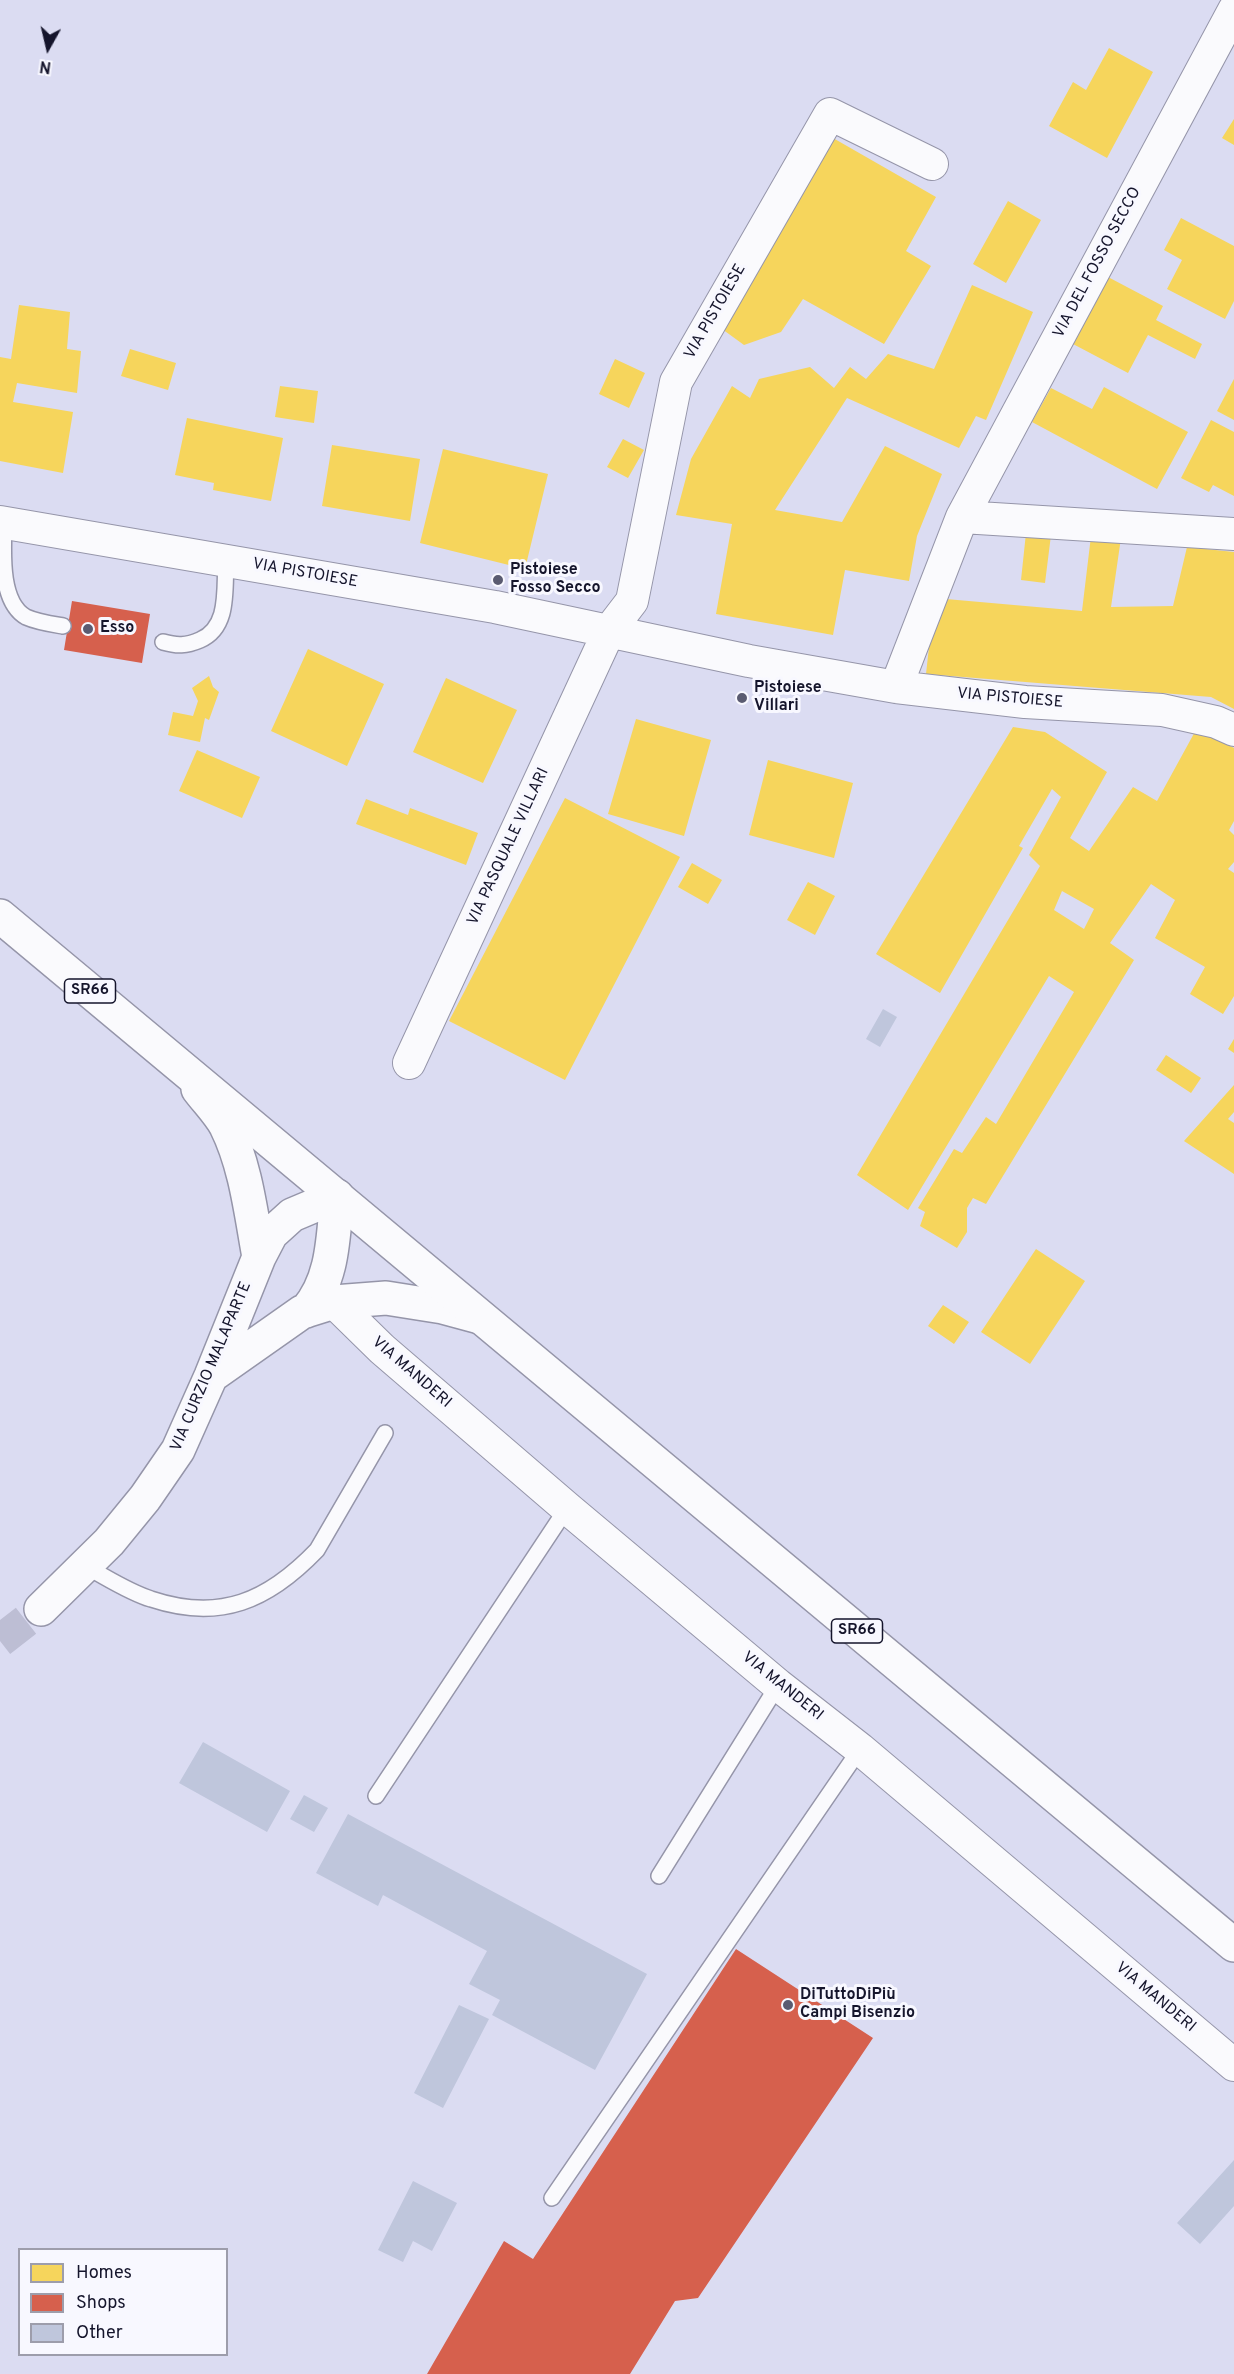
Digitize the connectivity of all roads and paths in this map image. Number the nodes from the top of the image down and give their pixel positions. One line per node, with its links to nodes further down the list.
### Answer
1 (1234, 10): 3 (street, VIA DEL FOSSO SECCO)
2 (932, 164): 8 (street, VIA PISTOIESE)
3 (962, 517): 5 (street); 10 (street, VIA DEL FOSSO SECCO)
4 (2, 523): 6 (street, VIA PISTOIESE); 7 (lane)
5 (1234, 534)
6 (226, 561): 8 (street, VIA PISTOIESE); 9 (lane)
7 (63, 626)
8 (609, 631): 10 (street, VIA PISTOIESE); 13 (street, VIA PASQUALE VILLARI)
9 (163, 642)
10 (896, 687): 11 (street, VIA PISTOIESE)
11 (1234, 730)
12 (0, 916): 14 (main road, SR66)
13 (409, 1063)
14 (180, 1066): 15 (main road, SR66); 16 (main road)
15 (337, 1196): 16 (main road, VIA CURZIO MALAPARTE); 17 (main road); 18 (main road, SR66)
16 (259, 1257): 19 (main road, VIA CURZIO MALAPARTE)
17 (320, 1306): 18 (main road); 19 (main road); 21 (street, VIA MANDERI)
18 (480, 1317): 28 (main road, SR66)
19 (211, 1376): 22 (main road, VIA CURZIO MALAPARTE)
20 (385, 1433): 22 (lane)
21 (567, 1508): 24 (street, VIA MANDERI); 26 (lane)
22 (85, 1566): 23 (main road, VIA CURZIO MALAPARTE)
23 (41, 1609)
24 (778, 1685): 25 (street, VIA MANDERI); 27 (lane)
25 (860, 1749): 29 (street, VIA MANDERI); 30 (lane)
26 (376, 1796)
27 (659, 1876)
28 (1234, 1945)
29 (1234, 2066)
30 (552, 2198)

